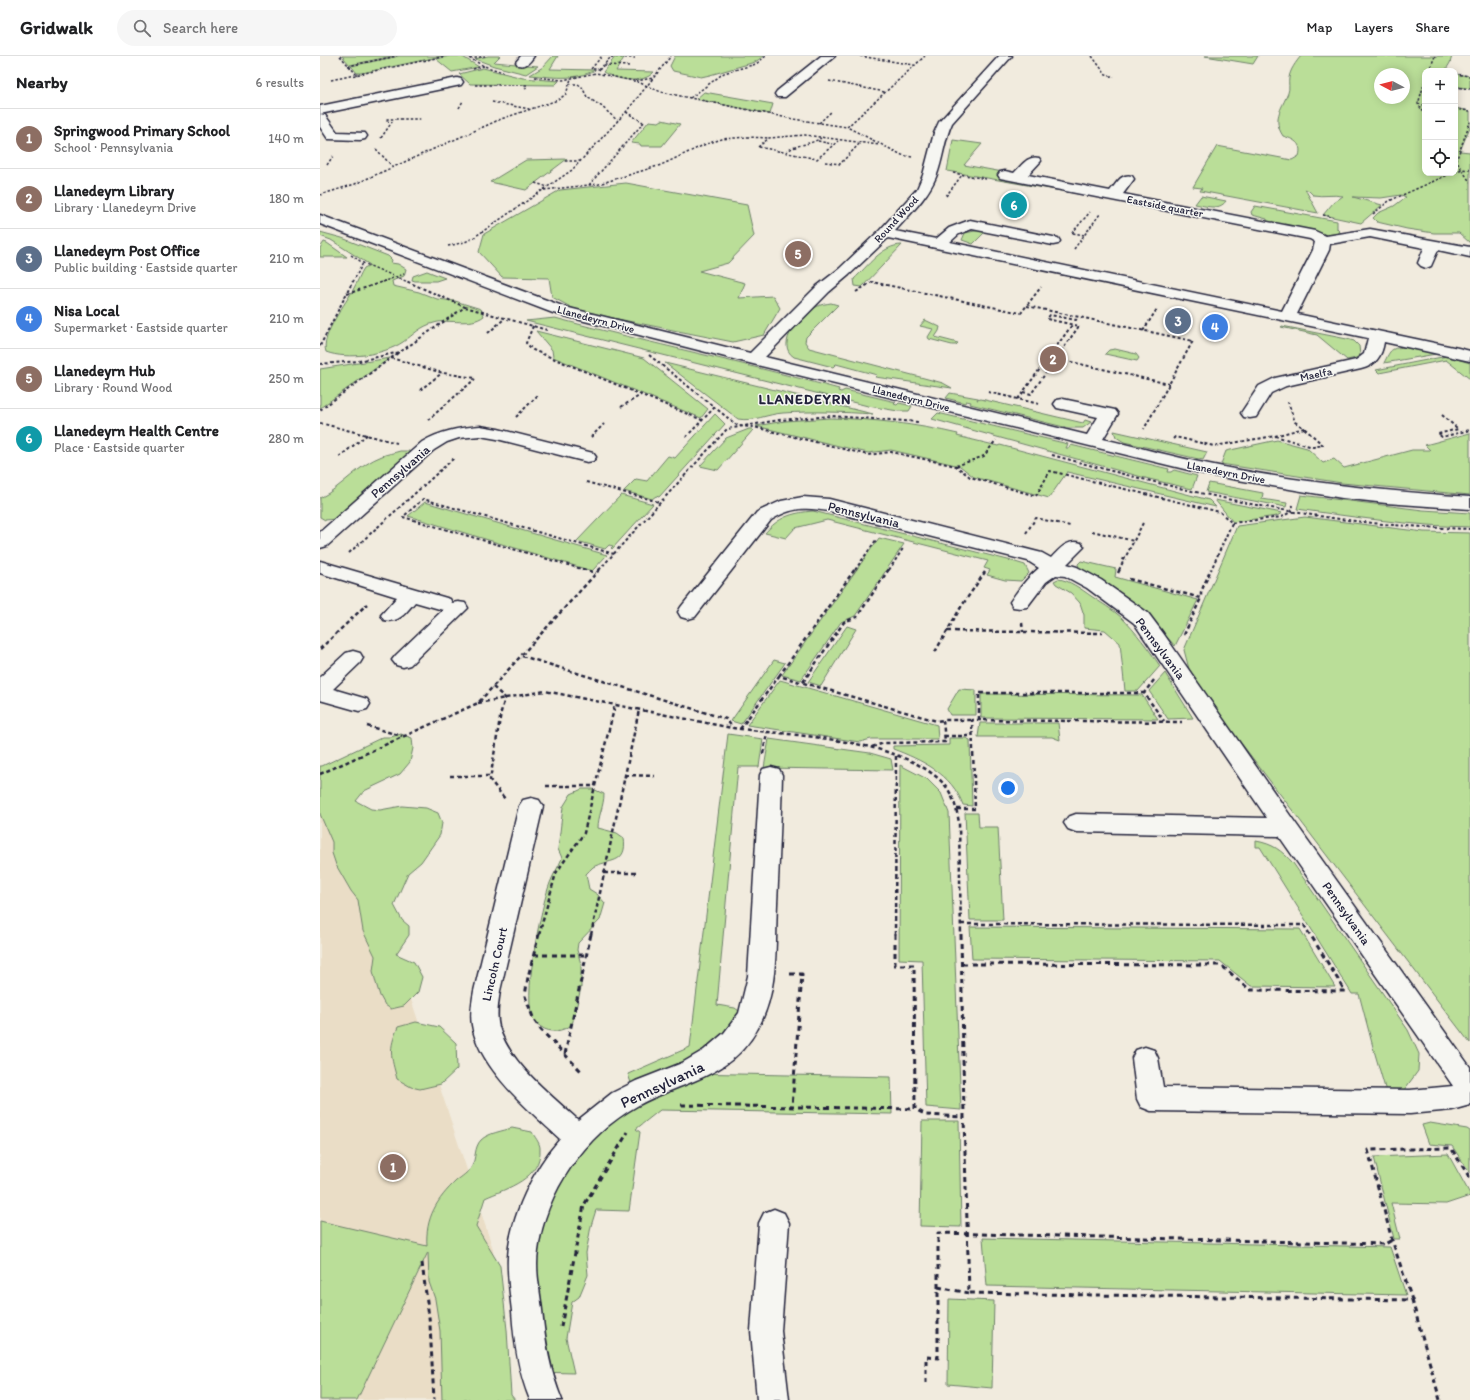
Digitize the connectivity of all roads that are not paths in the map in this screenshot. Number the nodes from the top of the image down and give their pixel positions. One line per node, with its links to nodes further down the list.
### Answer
1 (829, 56): 4 (street)
2 (1006, 56): 12 (street, Round Wood)
3 (457, 82): 5 (street)
4 (781, 94)
5 (320, 110)
6 (320, 118): 7 (street)
7 (360, 136)
8 (1034, 161): 10 (street, Eastside quarter)
9 (1127, 179): 10 (street)
10 (1114, 196): 13 (street, Eastside quarter)
11 (320, 219): 22 (street, Llanedeyrn Drive)
12 (885, 233): 15 (street); 22 (street, Round Wood)
13 (1323, 240): 16 (street, Eastside quarter); 19 (street)
14 (1053, 241): 15 (street)
15 (939, 244): 19 (street)
16 (1433, 245): 17 (street, Eastside quarter); 18 (street)
17 (1470, 252)
18 (1426, 263)
19 (1287, 317): 20 (street)
20 (1377, 335): 21 (street); 24 (street, Maelfa)
21 (1470, 356)
22 (752, 359): 25 (street, Llanedeyrn Drive)
23 (1055, 405): 25 (street)
24 (1250, 413)
25 (1092, 442): 27 (street, Llanedeyrn Drive)
26 (587, 457): 28 (street, Pennsylvania)
27 (1470, 504)
28 (320, 542)
29 (1074, 547): 31 (street)
30 (322, 568): 35 (street)
31 (1052, 568): 32 (street); 33 (street, Pennsylvania); 41 (street, Pennsylvania)
32 (1020, 602)
33 (688, 612)
34 (353, 658): 36 (street)
35 (403, 660)
36 (320, 690): 37 (street)
37 (359, 704)
38 (771, 775): 45 (street, Pennsylvania)
39 (535, 796): 45 (street, Lincoln Court)
40 (1076, 823): 41 (street)
41 (1286, 827): 43 (street, Pennsylvania)
42 (1145, 1058): 44 (street)
43 (1470, 1089)
44 (1470, 1093)
45 (578, 1138): 47 (street, Pennsylvania)
46 (774, 1223): 48 (street)
47 (546, 1400)
48 (773, 1400)

